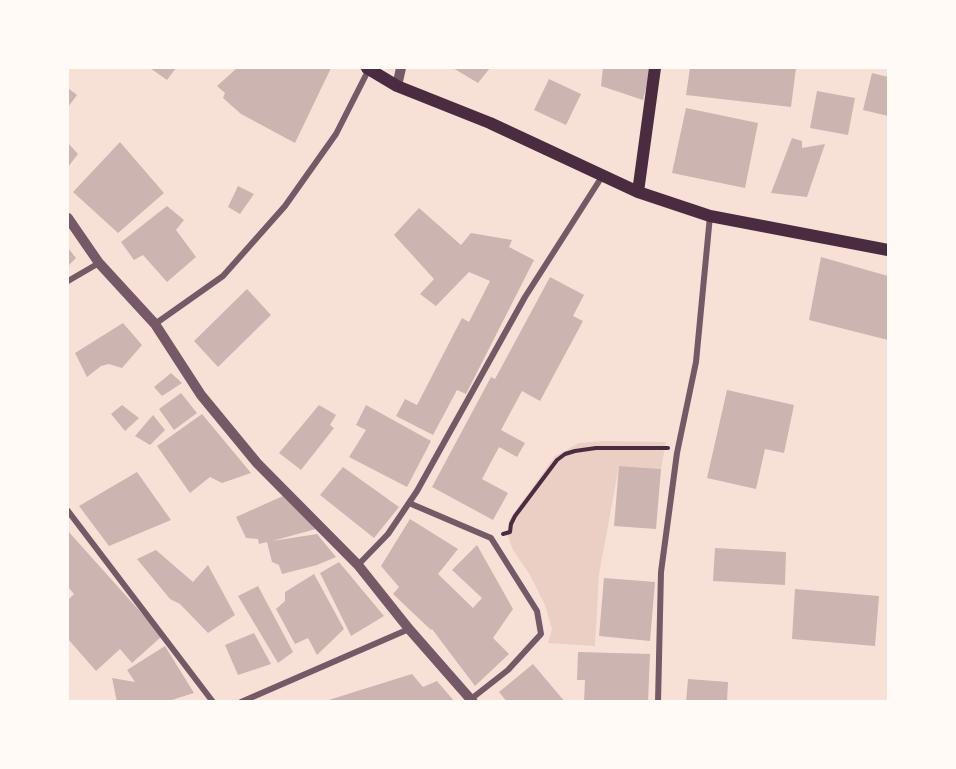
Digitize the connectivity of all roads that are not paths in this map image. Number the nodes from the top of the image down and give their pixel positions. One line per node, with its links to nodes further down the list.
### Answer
1 (368, 68): 4 (main road); 12 (street)
2 (401, 68): 4 (street)
3 (655, 68): 6 (main road)
4 (397, 86): 5 (main road)
5 (603, 175): 6 (main road); 13 (street)
6 (638, 192): 7 (main road)
7 (710, 216): 9 (main road); 20 (street)
8 (68, 219): 10 (street)
9 (888, 250)
10 (99, 263): 11 (street); 12 (street)
11 (68, 281)
12 (155, 324): 15 (street)
13 (409, 503): 15 (street); 17 (street)
14 (68, 511): 18 (street)
15 (358, 565): 16 (street)
16 (410, 629): 17 (street); 19 (street)
17 (472, 700)
18 (213, 702)
19 (241, 702)
20 (658, 702)

